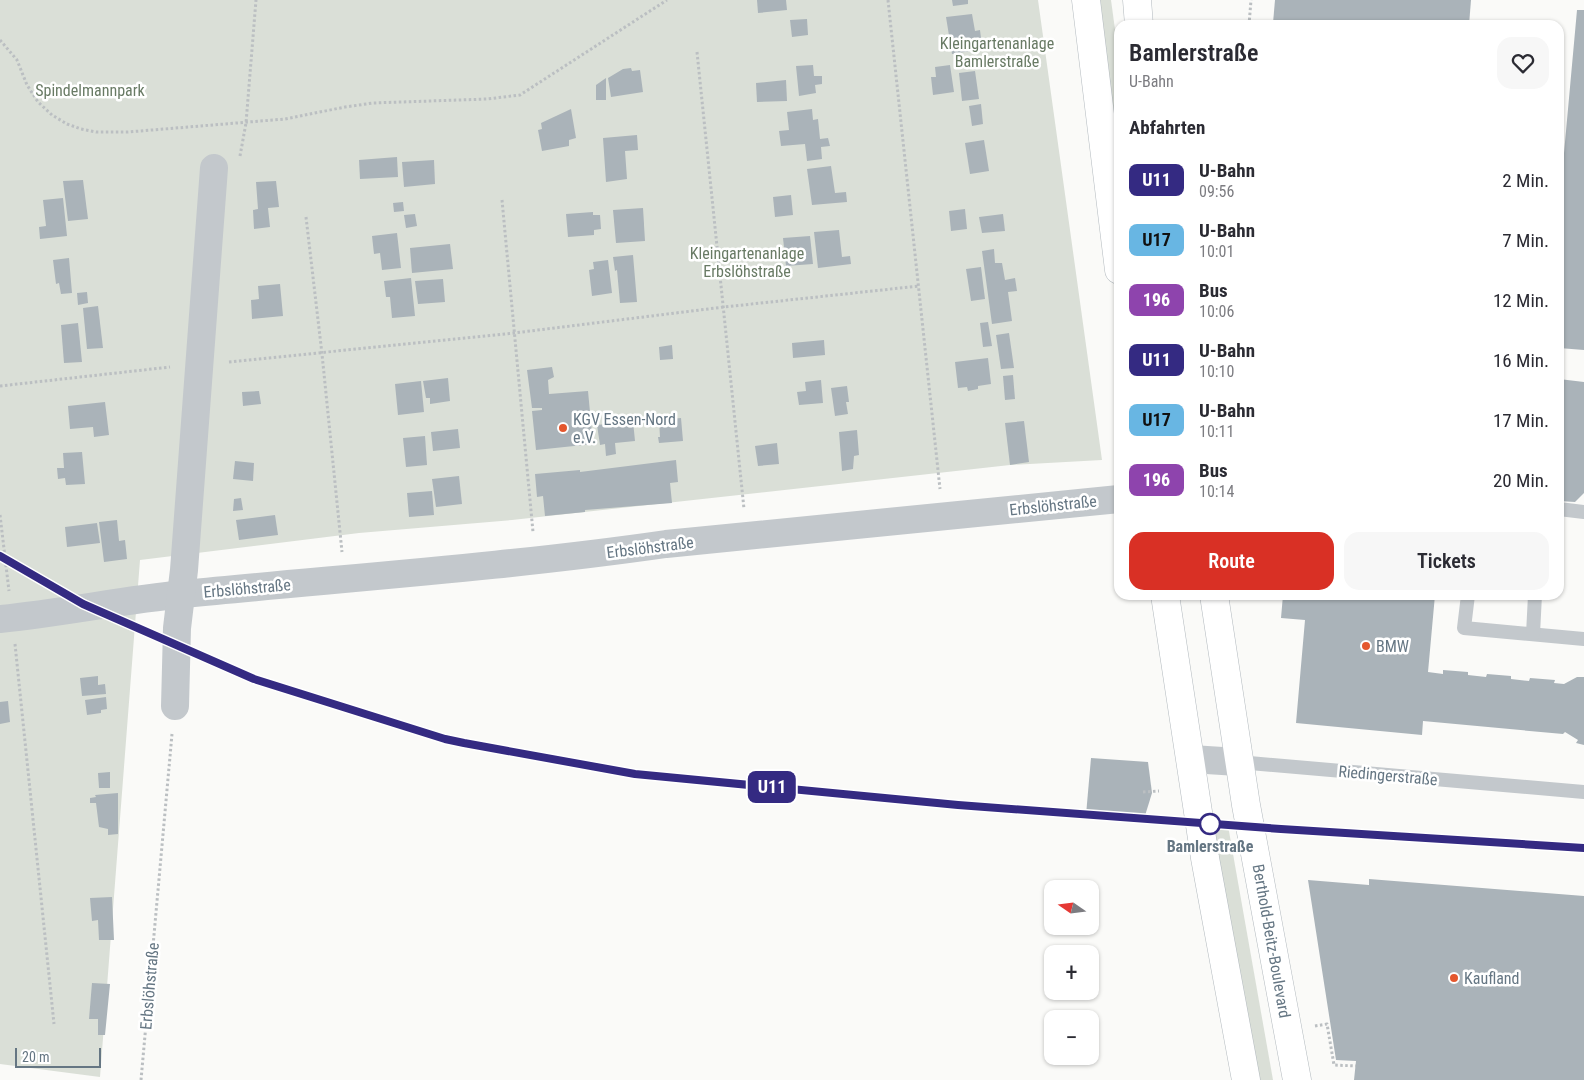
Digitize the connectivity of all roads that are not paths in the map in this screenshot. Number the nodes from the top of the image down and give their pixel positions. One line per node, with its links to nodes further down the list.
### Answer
1 (1086, 0): 5 (main road)
2 (1137, 0): 3 (main road)
3 (1139, 20)
4 (214, 168): 9 (street, Erbslöhstraße)
5 (1114, 229)
6 (1114, 500): 9 (street, Erbslöhstraße)
7 (1564, 510): 8 (lane)
8 (1584, 512)
9 (182, 594): 14 (street, Erbslöhstraße); 17 (street, Erbslöhstraße)
10 (1166, 600): 18 (main road)
11 (1215, 600): 19 (main road, Berthold-Beitz-Boulevard)
12 (1467, 600): 15 (lane)
13 (1535, 600): 15 (lane)
14 (6, 618)
15 (1533, 634): 16 (lane)
16 (1584, 638)
17 (175, 706)
18 (1191, 759): 19 (street, Riedingerstraße); 21 (main road)
19 (1238, 762): 20 (lane, Riedingerstraße); 22 (main road, Berthold-Beitz-Boulevard)
20 (1584, 792)
21 (1246, 1080)
22 (1297, 1080)

